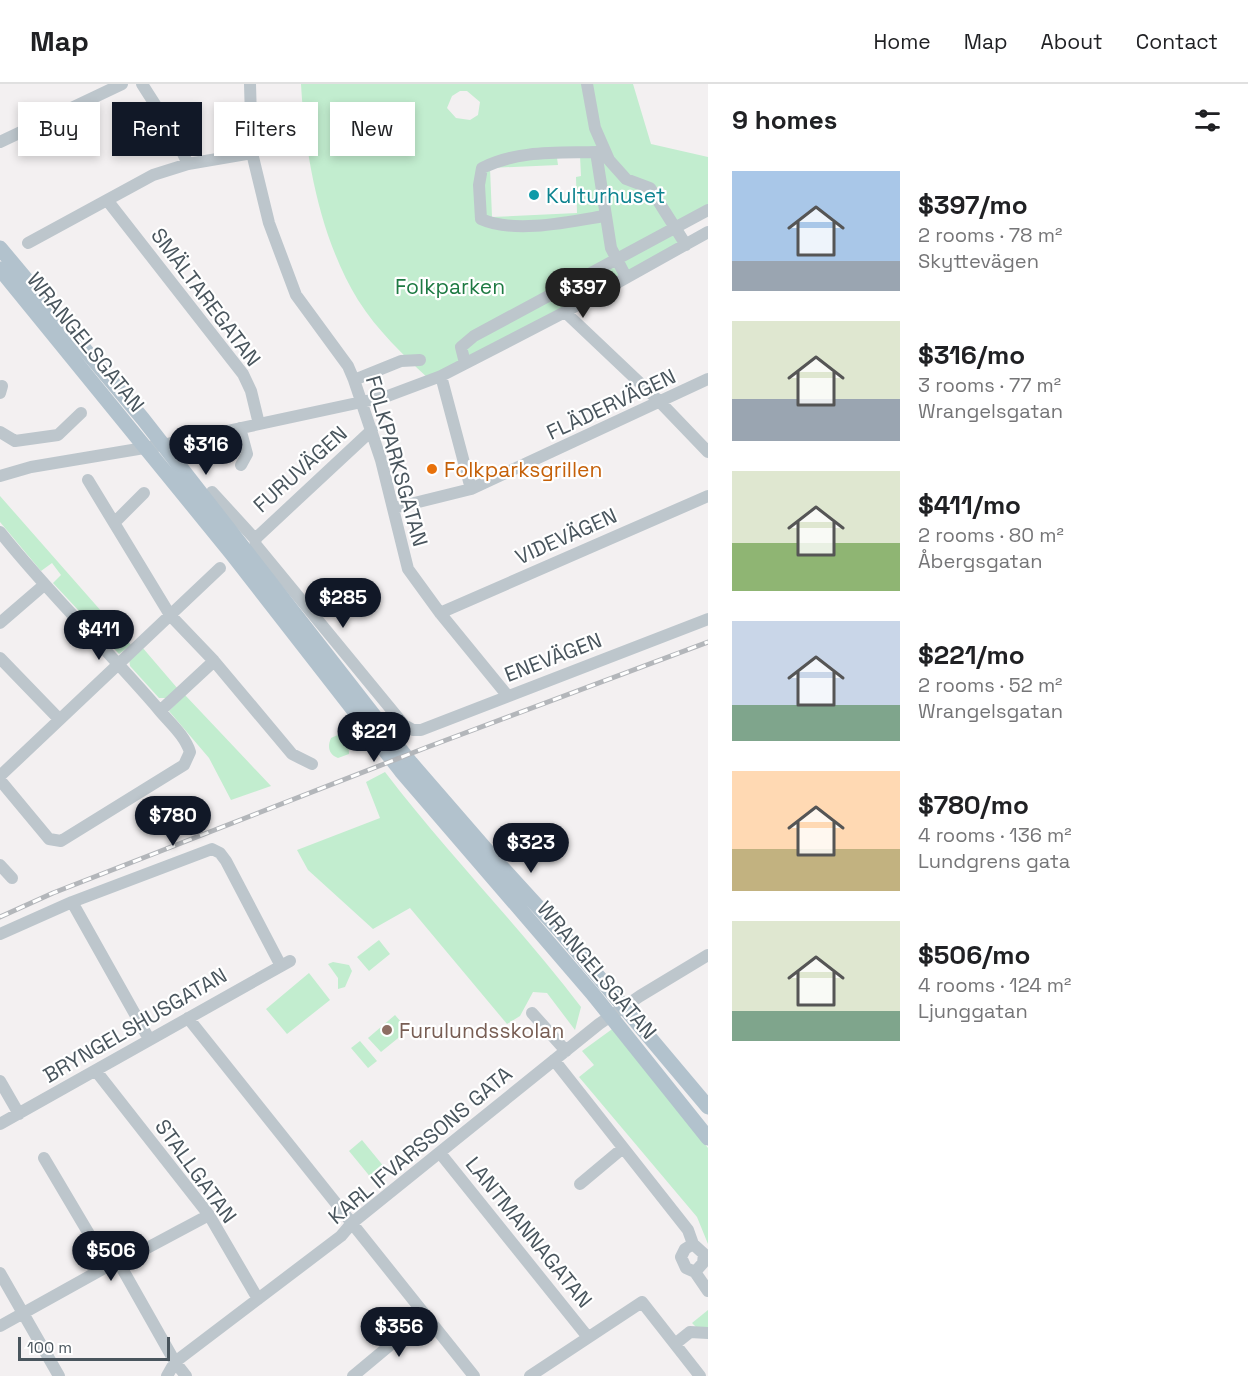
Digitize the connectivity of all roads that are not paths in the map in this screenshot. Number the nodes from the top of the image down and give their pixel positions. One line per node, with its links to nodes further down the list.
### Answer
1 (122, 84): 6 (street)
2 (142, 84): 9 (street)
3 (250, 84): 5 (street, FOLKPARKSGATAN)
4 (587, 84): 13 (street)
5 (251, 102)
6 (0, 142)
7 (235, 156): 9 (street)
8 (253, 156): 26 (street, FOLKPARKSGATAN)
9 (188, 164): 10 (street)
10 (107, 200): 15 (street); 30 (street, SMÄLTAREGATAN)
11 (708, 210): 13 (street)
12 (604, 216): 12 (street); 18 (street)
13 (676, 228): 16 (street); 18 (street)
14 (708, 232): 16 (street)
15 (28, 243)
16 (686, 245): 20 (street)
17 (0, 248): 34 (main road, WRANGELSGATAN)
18 (617, 260): 20 (street); 23 (street)
19 (0, 269): 35 (main road, WRANGELSGATAN)
20 (626, 278): 21 (street)
21 (565, 312): 23 (street); 27 (street)
22 (420, 360): 26 (street)
23 (465, 363): 24 (street)
24 (441, 376): 28 (street); 40 (street)
25 (708, 379): 27 (street, FLÄDERVÄGEN)
26 (354, 380): 28 (street, FOLKPARKSGATAN)
27 (660, 402): 36 (street); 40 (street, FLÄDERVÄGEN)
28 (362, 404): 30 (street); 32 (street, FOLKPARKSGATAN)
29 (81, 413): 33 (street)
30 (259, 424): 31 (street)
31 (240, 428): 34 (street); 37 (street)
32 (372, 430): 44 (street, FOLKPARKSGATAN); 47 (street, FURUVÄGEN)
33 (0, 432)
34 (162, 445): 35 (street); 67 (main road, WRANGELSGATAN)
35 (145, 448): 38 (street); 69 (main road, WRANGELSGATAN)
36 (708, 452)
37 (241, 465)
38 (0, 476)
39 (88, 480): 45 (street)
40 (471, 489): 44 (street, FLÄDERVÄGEN)
41 (212, 492): 47 (street)
42 (144, 494): 45 (street)
43 (708, 496): 50 (street, VIDEVÄGEN)
44 (394, 508): 50 (street, FOLKPARKSGATAN)
45 (115, 522): 51 (street)
46 (0, 532): 49 (street)
47 (255, 539): 57 (street, ENEVÄGEN)
48 (220, 568): 51 (street)
49 (44, 585): 53 (street); 56 (street)
50 (440, 613): 57 (street, FOLKPARKSGATAN)
51 (170, 615): 55 (street); 56 (street)
52 (708, 619): 57 (street, ENEVÄGEN)
53 (0, 623)
54 (0, 658): 59 (street)
55 (214, 661): 58 (street); 60 (street)
56 (119, 663): 58 (street); 59 (street)
57 (507, 695)
58 (159, 711): 61 (street)
59 (59, 719): 61 (street)
60 (312, 764)
61 (0, 778)
62 (0, 865): 63 (street)
63 (12, 878)
64 (72, 902): 65 (street); 70 (street, BRYNGELSHUSGATAN); 71 (street)
65 (0, 934)
66 (708, 955): 67 (street, KARL IFVARSSONS GATA)
67 (625, 1006): 69 (street, KARL IFVARSSONS GATA); 76 (main road, WRANGELSGATAN)
68 (532, 1013): 72 (street)
69 (611, 1017): 72 (street, KARL IFVARSSONS GATA); 79 (main road, WRANGELSGATAN)
70 (188, 1018): 71 (street, BRYNGELSHUSGATAN); 85 (street)
71 (149, 1039): 74 (street, BRYNGELSHUSGATAN)
72 (566, 1051): 73 (street, KARL IFVARSSONS GATA)
73 (554, 1060): 80 (street); 81 (street, KARL IFVARSSONS GATA)
74 (96, 1071): 77 (street, BRYNGELSHUSGATAN); 84 (street, STALLGATAN)
75 (0, 1081): 77 (street)
76 (708, 1107)
77 (19, 1114): 78 (street, BRYNGELSHUSGATAN)
78 (0, 1124)
79 (708, 1138)
80 (623, 1148): 83 (street); 86 (street)
81 (440, 1152): 85 (street, KARL IFVARSSONS GATA); 96 (street, LANTMANNAGATAN)
82 (44, 1158): 87 (street)
83 (580, 1184)
84 (209, 1215): 87 (street); 91 (street, STALLGATAN)
85 (352, 1223): 91 (street, KARL IFVARSSONS GATA); 93 (street)
86 (693, 1244): 88 (street); 88 (street)
87 (113, 1264): 92 (street); 98 (street)
88 (695, 1272): 90 (street)
89 (0, 1273): 92 (street)
90 (708, 1291)
91 (258, 1299): 98 (street, KARL IFVARSSONS GATA)
92 (24, 1311): 94 (street); 99 (street)
93 (425, 1316): 102 (street); 103 (street)
94 (0, 1326)
95 (708, 1333): 97 (street)
96 (587, 1336): 97 (street); 104 (street)
97 (675, 1344): 105 (street)
98 (175, 1362): 100 (street, KARL IFVARSSONS GATA); 101 (street)
99 (59, 1376)
100 (166, 1376)
101 (186, 1376)
102 (353, 1376)
103 (474, 1376)
104 (530, 1376)
105 (700, 1376)

